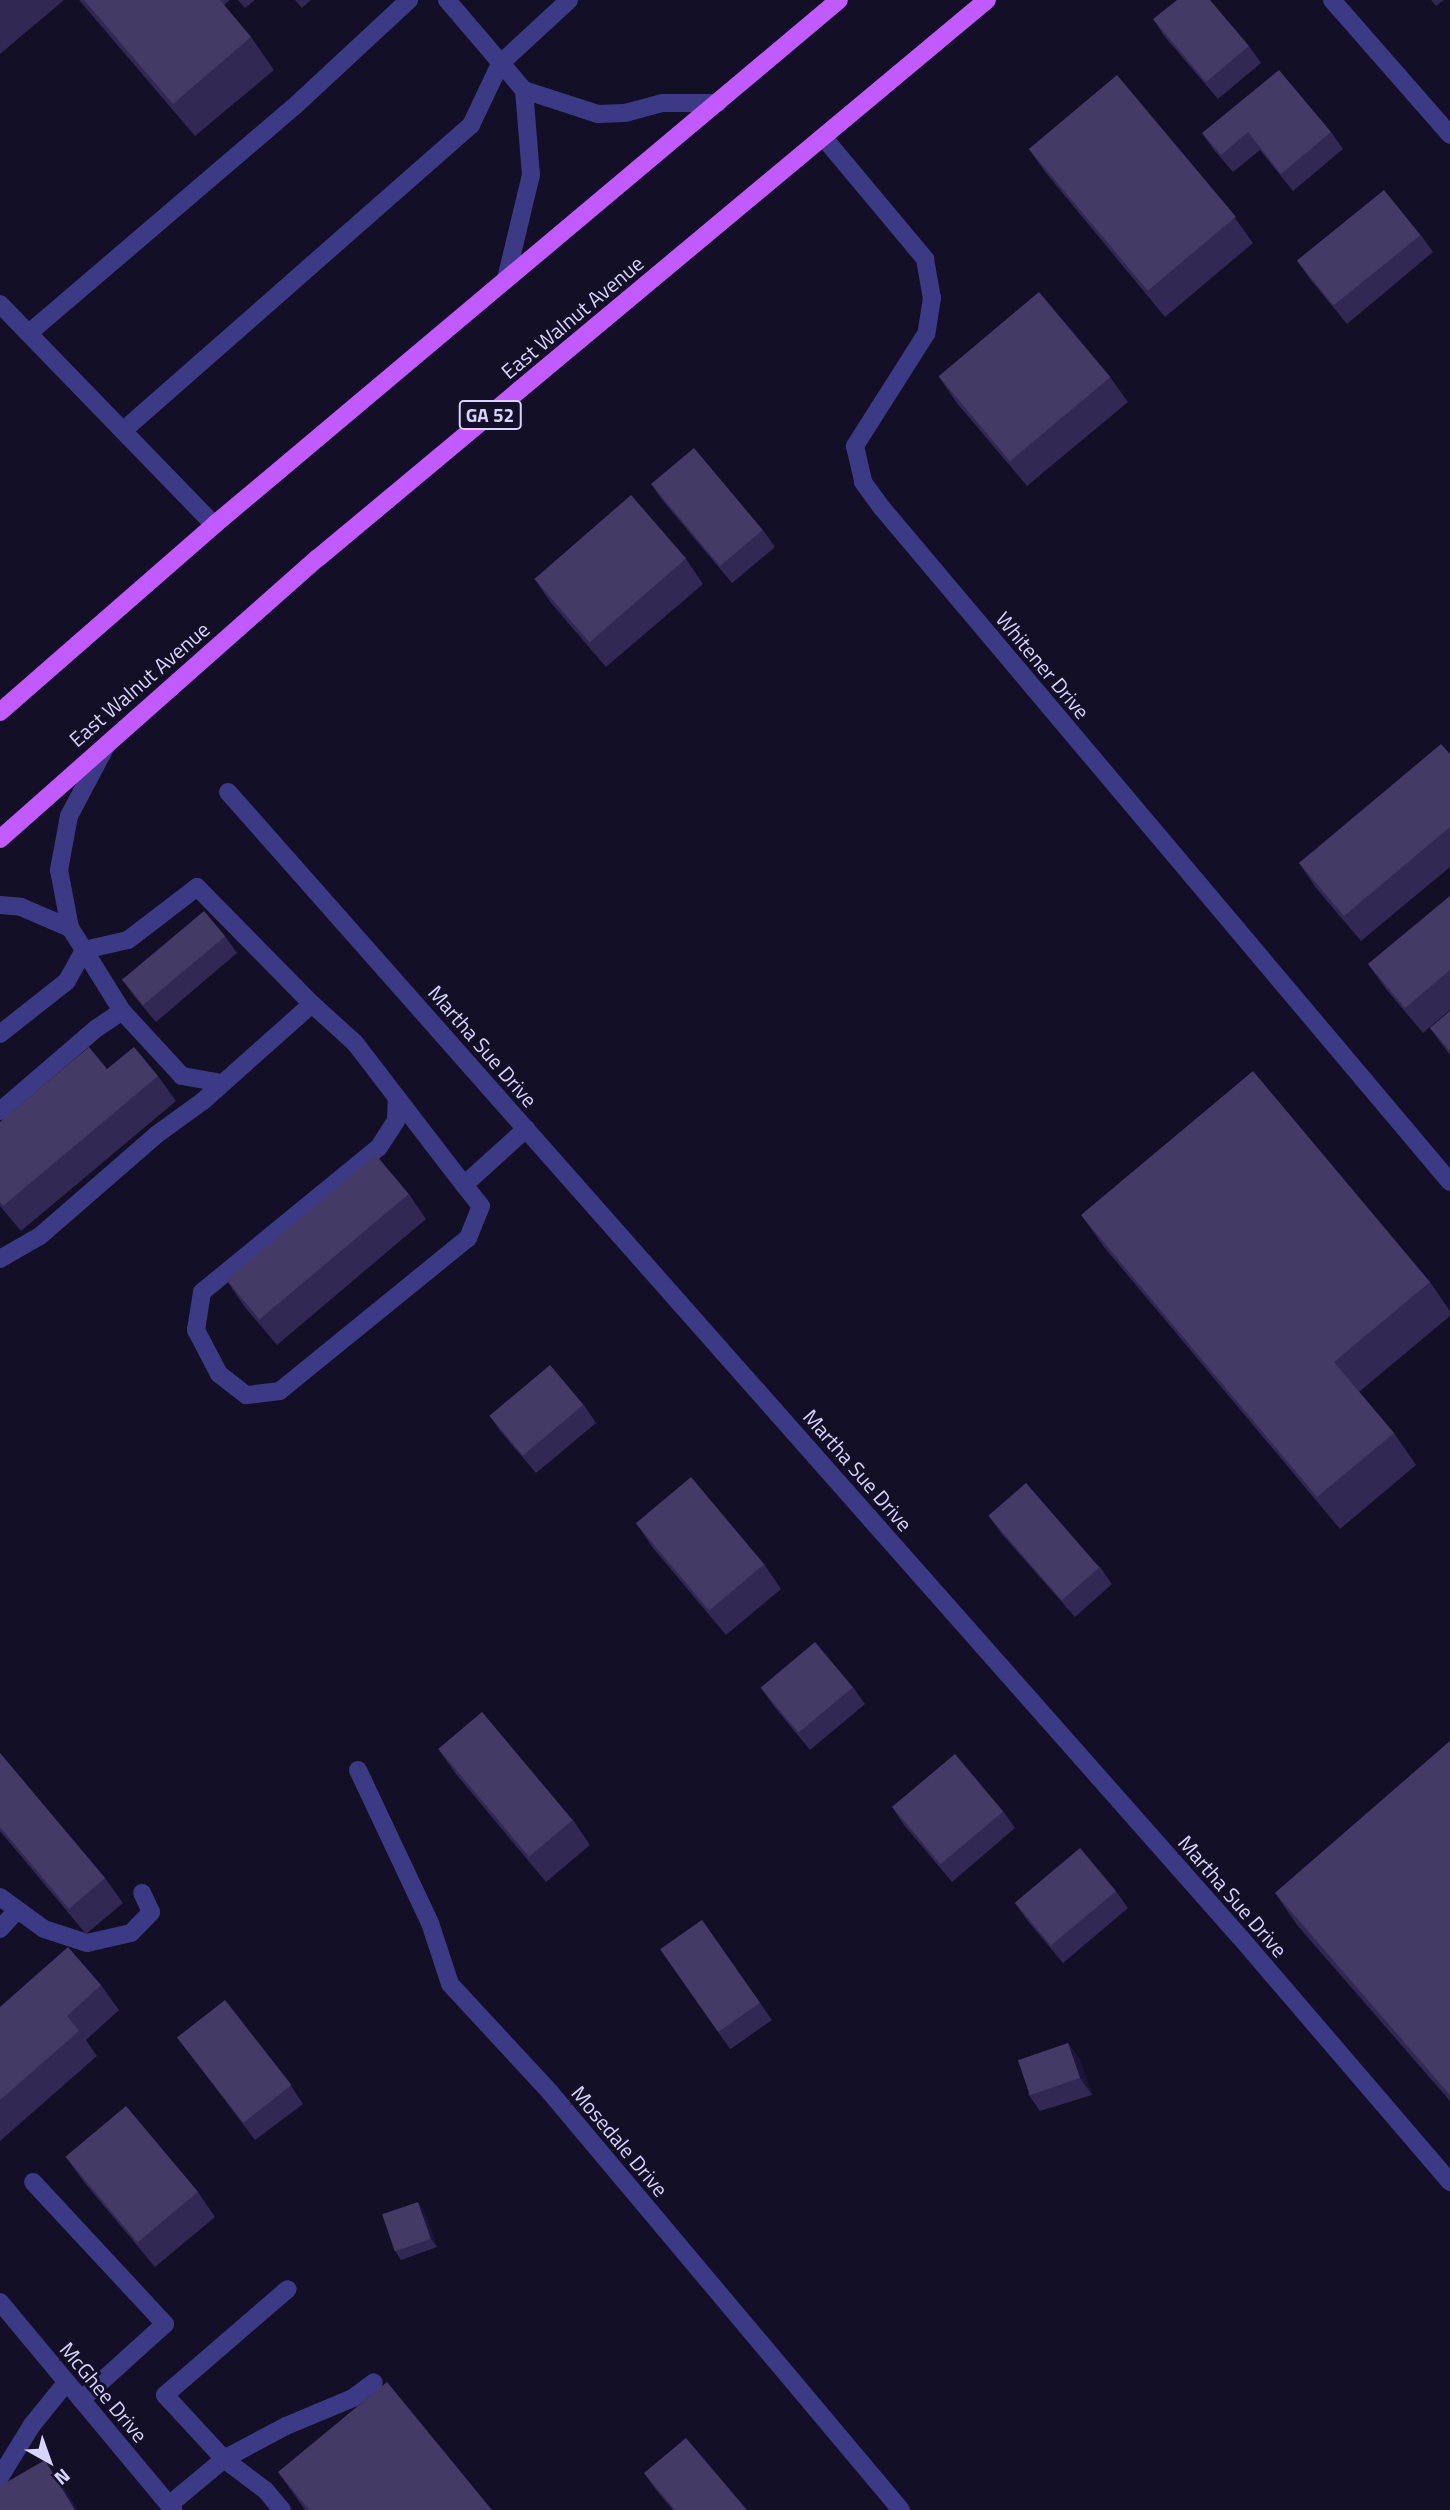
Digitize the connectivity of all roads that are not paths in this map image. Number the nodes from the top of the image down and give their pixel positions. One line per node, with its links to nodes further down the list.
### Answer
1 (409, 0): 14 (street)
2 (447, 0): 7 (street)
3 (569, 0): 7 (street)
4 (839, 0): 9 (main road)
5 (986, 0): 11 (main road, East Walnut Avenue / GA 52)
6 (1332, 0): 10 (street)
7 (500, 64): 8 (street); 15 (street)
8 (524, 90): 9 (street); 12 (street)
9 (718, 103): 12 (main road)
10 (1450, 135)
11 (824, 138): 18 (main road, East Walnut Avenue / GA 52); 31 (street, Whitener Drive)
12 (506, 279): 16 (main road)
13 (0, 304): 14 (street)
14 (29, 333): 15 (street)
15 (125, 429): 16 (street)
16 (214, 525): 17 (main road)
17 (0, 712)
18 (109, 741): 20 (main road, East Walnut Avenue / GA 52); 22 (street)
19 (228, 792): 30 (street, Martha Sue Drive)
20 (0, 839)
21 (0, 905): 22 (street)
22 (70, 928): 23 (street)
23 (83, 950): 24 (street); 25 (street); 26 (street)
24 (312, 1004): 27 (street); 28 (street)
25 (122, 1011): 27 (street); 29 (street)
26 (0, 1034)
27 (222, 1083): 33 (street)
28 (397, 1098): 32 (street); 32 (street)
29 (0, 1111)
30 (526, 1129): 32 (street); 40 (street, Martha Sue Drive)
31 (1450, 1182)
32 (464, 1185)
33 (0, 1259)
34 (358, 1770): 50 (street, Mosedale Drive)
35 (142, 1893): 37 (street)
36 (0, 1896): 37 (street)
37 (16, 1911): 38 (street)
38 (0, 1929)
39 (33, 2182): 45 (street)
40 (1450, 2182)
41 (288, 2289): 46 (street)
42 (0, 2302): 44 (street, McGhee Drive)
43 (374, 2382): 46 (street)
44 (66, 2383): 45 (street, McGhee Drive); 47 (street)
45 (81, 2400): 48 (street, McGhee Drive)
46 (224, 2459): 48 (street); 49 (street)
47 (0, 2477)
48 (171, 2508)
49 (282, 2510)
50 (901, 2510)

